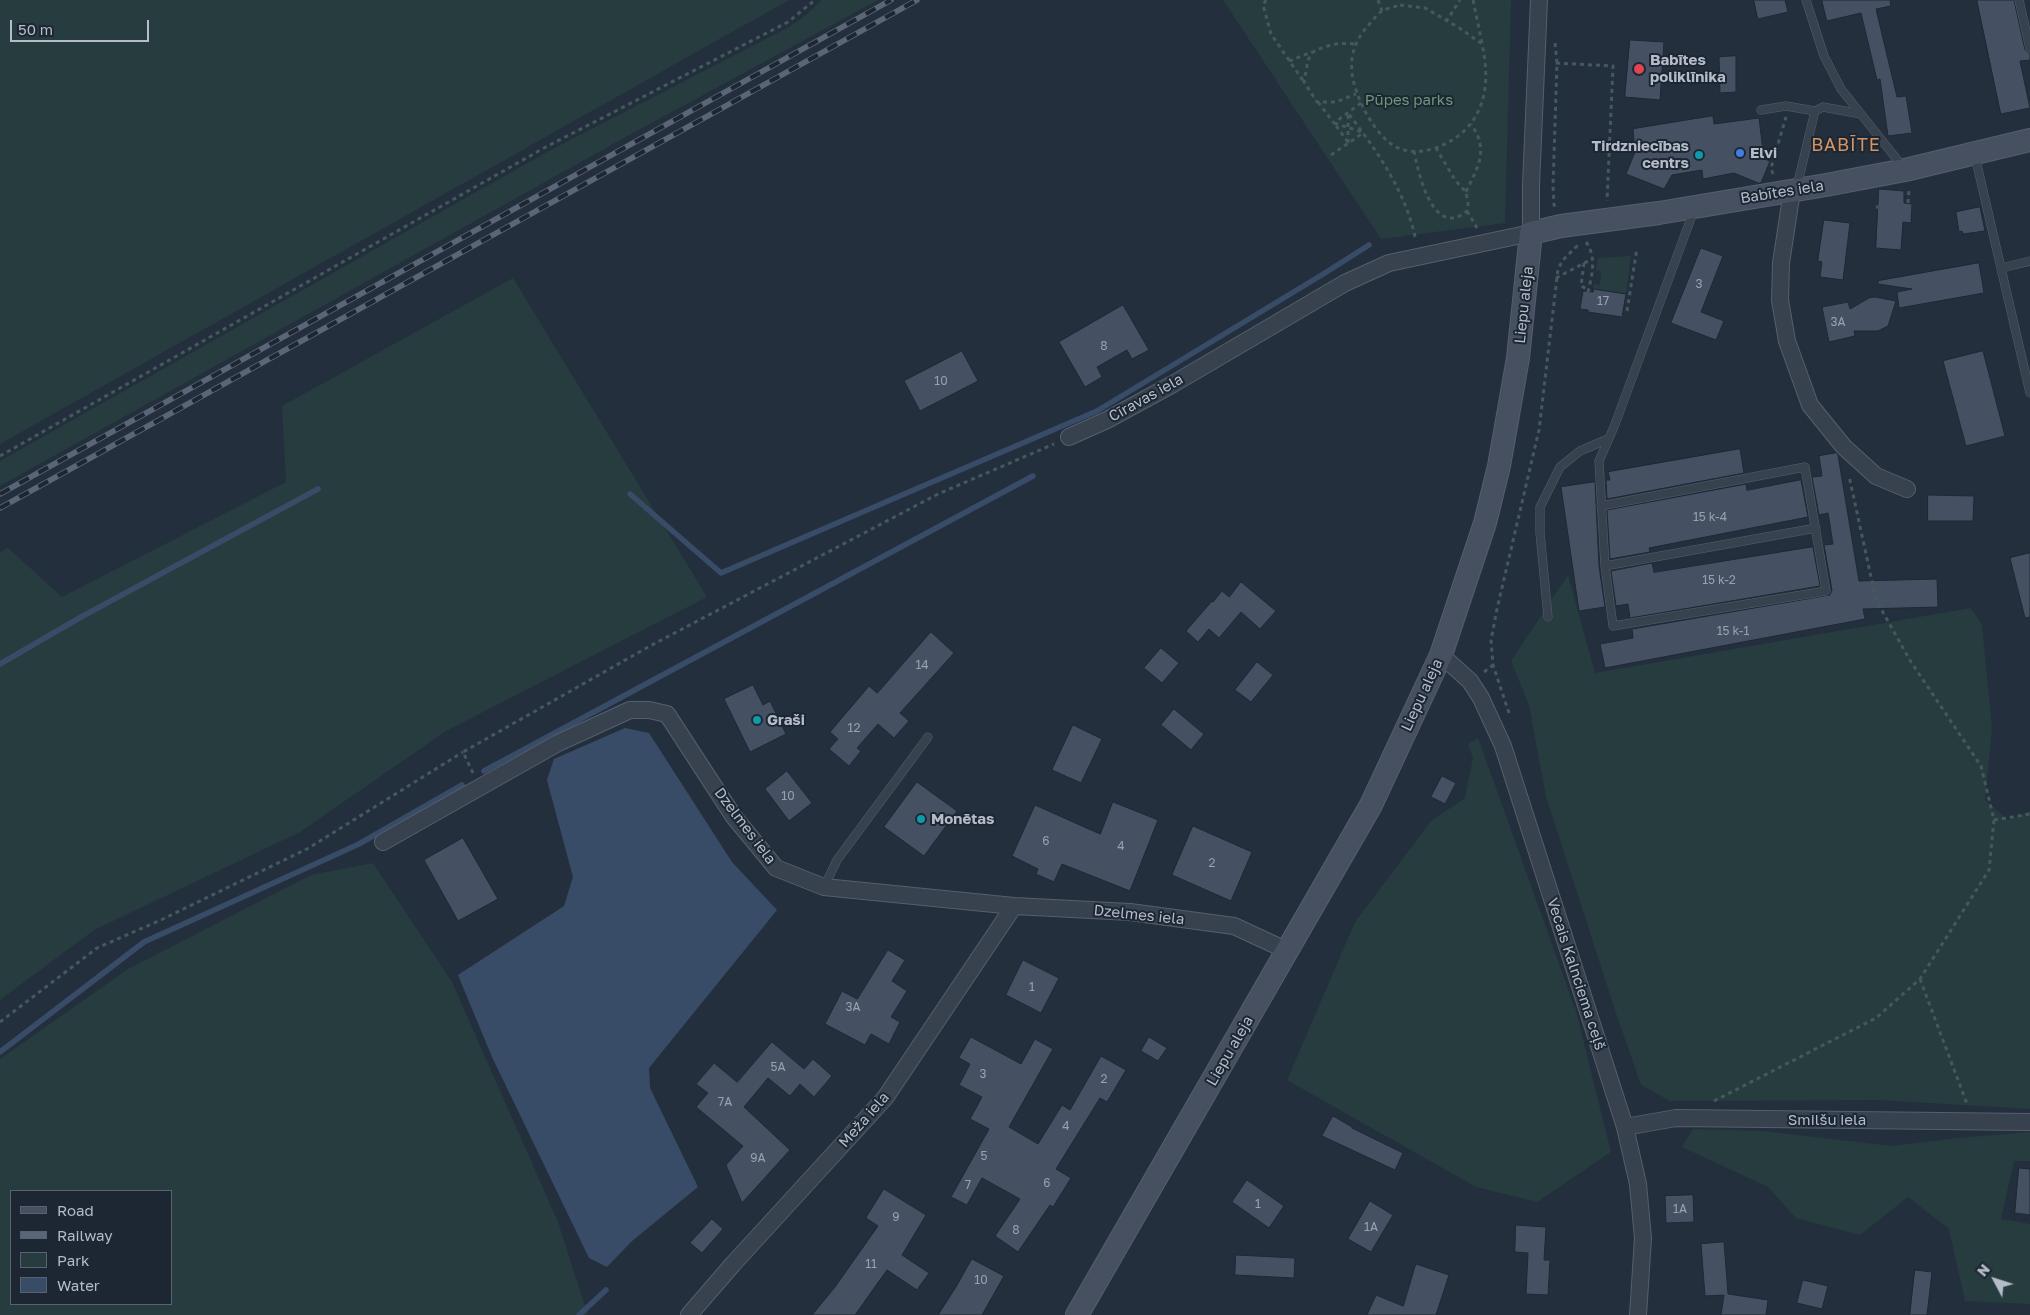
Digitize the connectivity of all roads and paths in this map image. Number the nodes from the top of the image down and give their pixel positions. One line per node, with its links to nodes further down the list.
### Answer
1 (815, 0): 60 (path)
2 (1266, 0): 16 (path)
3 (1378, 0): 9 (path)
4 (1460, 0): 11 (path)
5 (1473, 0): 13 (path)
6 (1538, 0): 10 (street, Liepu aleja)
7 (1806, 0): 27 (lane)
8 (2019, 0): 14 (lane)
9 (1382, 11): 11 (path); 12 (path)
10 (1538, 18): 17 (street, Liepu aleja); 18 (path)
11 (1446, 22): 13 (path)
12 (1355, 44): 15 (path); 20 (path)
13 (1482, 44): 29 (path)
14 (2030, 49)
15 (1313, 52): 16 (path); 19 (path)
16 (1289, 61): 19 (path)
17 (1536, 62): 18 (path); 46 (street, Liepu aleja)
18 (1557, 63): 43 (path); 45 (path)
19 (1304, 82): 21 (path)
20 (1356, 94): 21 (path); 22 (path)
21 (1317, 102): 28 (path)
22 (1361, 103): 26 (path); 35 (path)
23 (1786, 106): 24 (lane); 25 (lane); 39 (path)
24 (1761, 110)
25 (1815, 111): 27 (lane); 40 (lane)
26 (1348, 113): 28 (path); 30 (path); 31 (path)
27 (1861, 114): 38 (lane)
28 (1334, 123): 30 (path); 33 (path)
29 (1471, 124): 34 (path); 41 (path)
30 (1348, 128): 31 (path); 33 (path)
31 (1363, 132): 33 (path); 48 (path)
32 (2030, 140): 36 (street, Babītes iela)
33 (1348, 143): 37 (path)
34 (1436, 148): 35 (path); 41 (path)
35 (1414, 151): 44 (path)
36 (1975, 154): 38 (street, Babītes iela); 53 (lane)
37 (1331, 155)
38 (1905, 170): 40 (street, Babītes iela)
39 (1774, 176)
40 (1792, 191): 42 (street, Babītes iela); 59 (street)
41 (1466, 192): 44 (path)
42 (1696, 206): 46 (street, Babītes iela); 58 (lane)
43 (1606, 209)
44 (1466, 211): 47 (path)
45 (1559, 212)
46 (1531, 232): 57 (street, Cīravas iela); 66 (street, Liepu aleja)
47 (1481, 234)
48 (1417, 248)
49 (1637, 248): 55 (path)
50 (1592, 259): 52 (path); 52 (path); 54 (path)
51 (2030, 260): 53 (lane)
52 (1584, 263): 54 (path)
53 (2001, 268): 56 (lane)
54 (1556, 278): 67 (path)
55 (1626, 311)
56 (2030, 393)
57 (1069, 437): 69 (path)
58 (1608, 439): 62 (lane); 65 (lane)
59 (1844, 448): 61 (street); 72 (path)
60 (0, 456)
61 (1907, 490)
62 (1601, 506): 63 (lane); 64 (lane)
63 (1816, 528): 64 (lane); 64 (lane)
64 (1605, 566)
65 (1548, 617)
66 (1441, 655): 76 (street, Liepu aleja); 82 (street, Vecais Kalnciema ceļš)
67 (1511, 721)
68 (928, 737): 74 (lane)
69 (463, 752): 70 (path); 78 (path)
70 (479, 788): 73 (street, Dzelmes iela); 74 (street, Dzelmes iela)
71 (2030, 814): 72 (path)
72 (1994, 820): 77 (path)
73 (383, 842)
74 (824, 887): 75 (street, Dzelmes iela)
75 (1014, 906): 76 (street, Dzelmes iela); 83 (street, Meža iela)
76 (1288, 951): 84 (street, Liepu aleja)
77 (1920, 979): 79 (path); 80 (path)
78 (0, 1022)
79 (1714, 1101)
80 (1974, 1121): 81 (street, Smilšu iela); 82 (street, Smilšu iela)
81 (2030, 1122)
82 (1625, 1126): 85 (street, Vecais Kalnciema ceļš)
83 (689, 1315)
84 (1077, 1315)
85 (1638, 1315)

